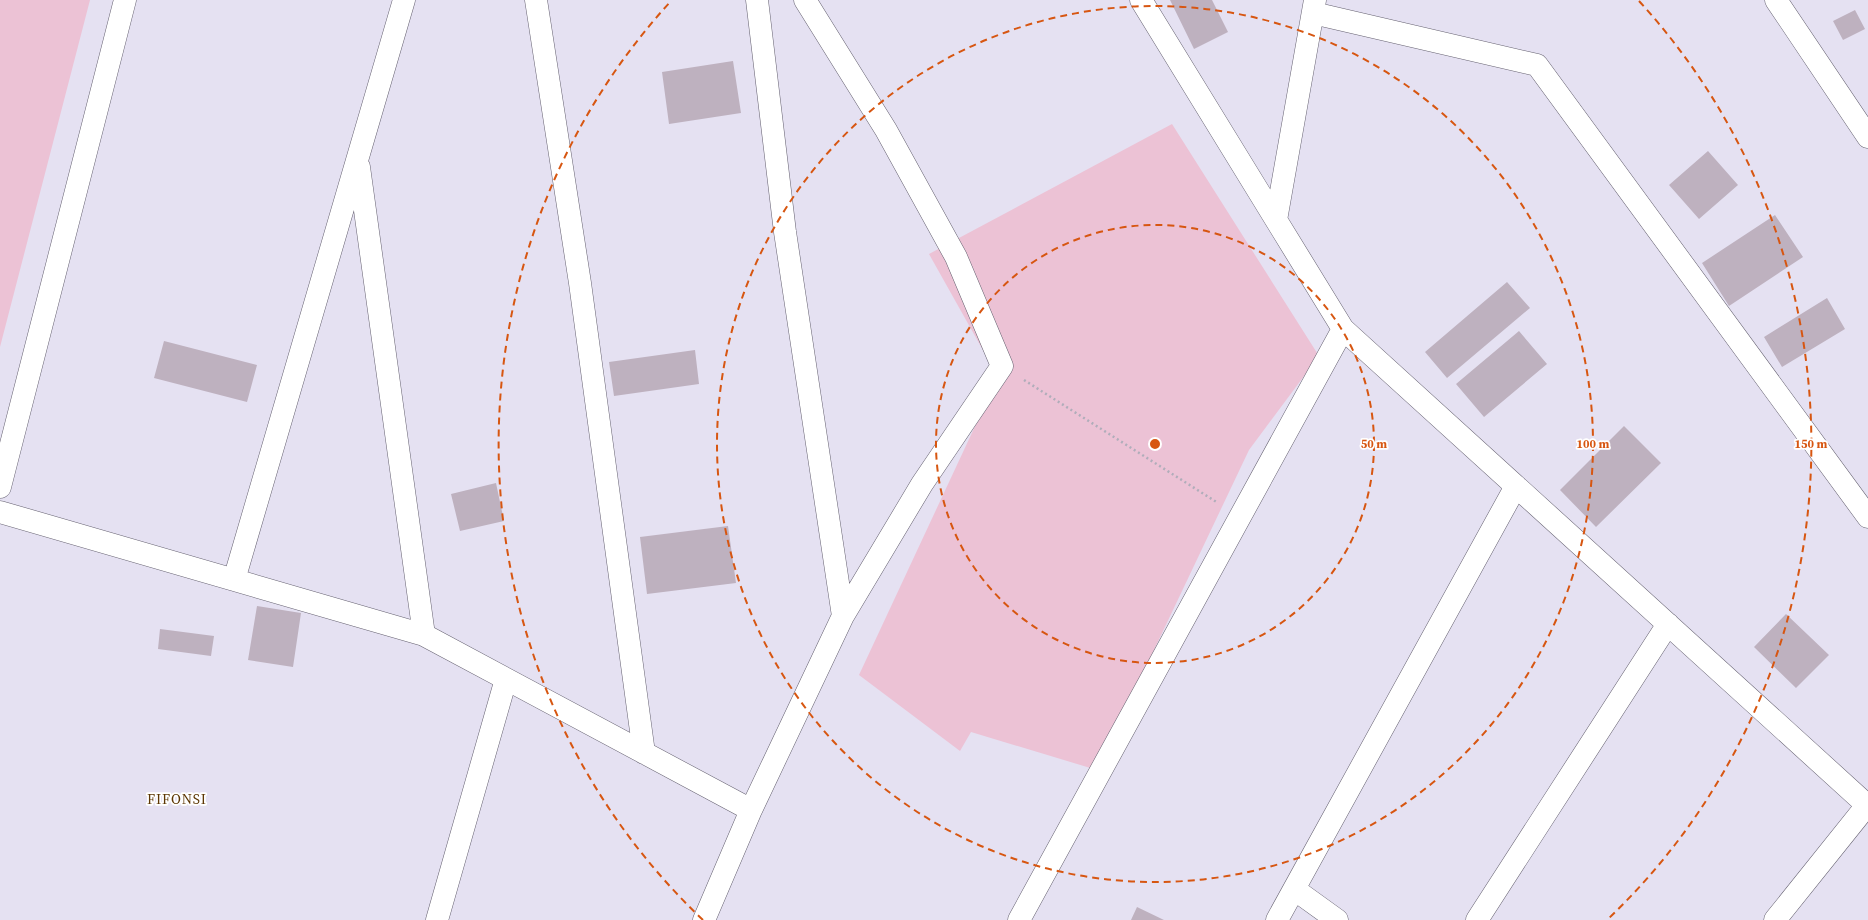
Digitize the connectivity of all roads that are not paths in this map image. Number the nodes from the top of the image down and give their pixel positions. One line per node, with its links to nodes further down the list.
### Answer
1 (125, 0): 14 (street)
2 (404, 0): 10 (street)
3 (536, 0): 22 (street)
4 (758, 0): 18 (street)
5 (804, 0): 18 (street)
6 (1140, 0): 11 (street)
7 (1776, 0): 9 (street)
8 (1314, 7): 11 (street); 16 (street)
9 (1868, 137)
10 (357, 158): 17 (street); 20 (street)
11 (1276, 220): 12 (street)
12 (1343, 329): 13 (street); 28 (street)
13 (1516, 486): 19 (street); 25 (street)
14 (0, 487)
15 (0, 512): 17 (street)
16 (1868, 517)
17 (234, 580): 20 (street)
18 (843, 616): 24 (street)
19 (1668, 624): 23 (street); 31 (street)
20 (424, 635): 21 (street)
21 (506, 679): 22 (street); 26 (street)
22 (644, 753): 24 (street)
23 (1868, 805): 32 (street)
24 (752, 810): 27 (street)
25 (1294, 889): 29 (street); 30 (street)
26 (437, 920)
27 (704, 920)
28 (1019, 920)
29 (1277, 920)
30 (1337, 920)
31 (1477, 920)
32 (1775, 920)

